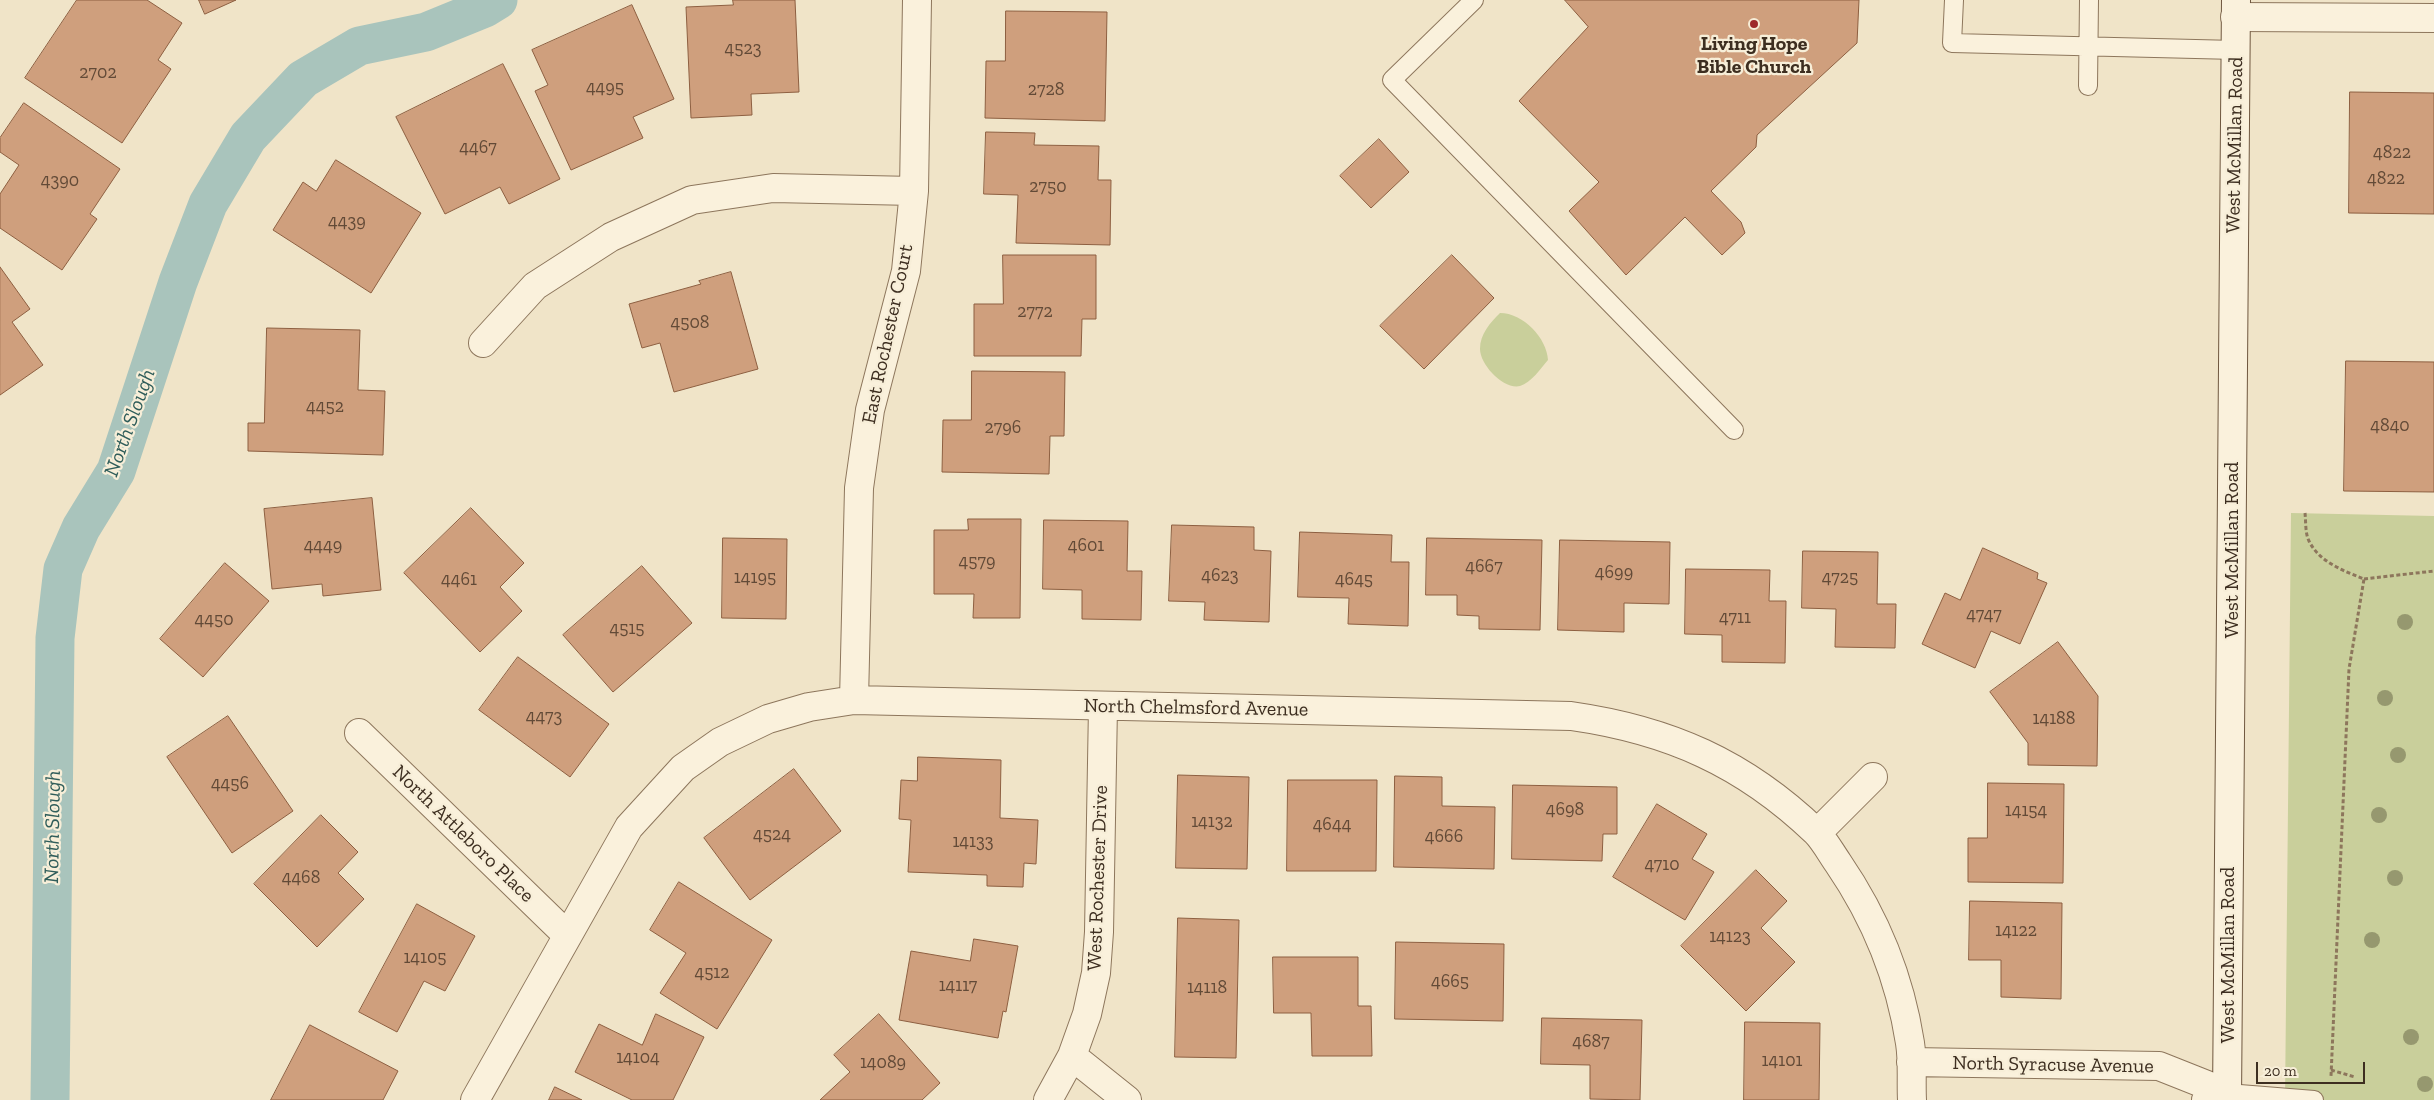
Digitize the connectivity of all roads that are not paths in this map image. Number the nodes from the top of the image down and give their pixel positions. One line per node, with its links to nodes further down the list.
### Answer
1 (917, 0): 10 (street, East Rochester Court)
2 (1474, 0): 12 (lane)
3 (1954, 0): 7 (lane)
4 (2089, 0): 7 (lane)
5 (2236, 9): 6 (street); 8 (street, West McMillan Road)
6 (2434, 18)
7 (2088, 46): 8 (lane); 9 (lane)
8 (2236, 50): 21 (street, West McMillan Road)
9 (2088, 86)
10 (914, 191): 11 (street); 13 (street, East Rochester Court)
11 (483, 343)
12 (1734, 430)
13 (854, 700): 14 (street, North Chelmsford Avenue); 18 (street, North Chelmsford Avenue)
14 (1103, 706): 17 (street, North Chelmsford Avenue); 19 (street, West Rochester Drive)
15 (359, 733): 18 (street, North Attleboro Place)
16 (1873, 777): 17 (street)
17 (1817, 833): 20 (street, North Chelmsford Avenue)
18 (567, 935): 22 (street, North Chelmsford Avenue)
19 (1072, 1056): 23 (street, West Rochester Drive); 24 (street)
20 (1911, 1062): 21 (street, North Syracuse Avenue); 25 (street, North Chelmsford Avenue)
21 (2220, 1098): 26 (lane)
22 (474, 1100)
23 (1048, 1100)
24 (1127, 1100)
25 (1912, 1100)
26 (2314, 1100)

